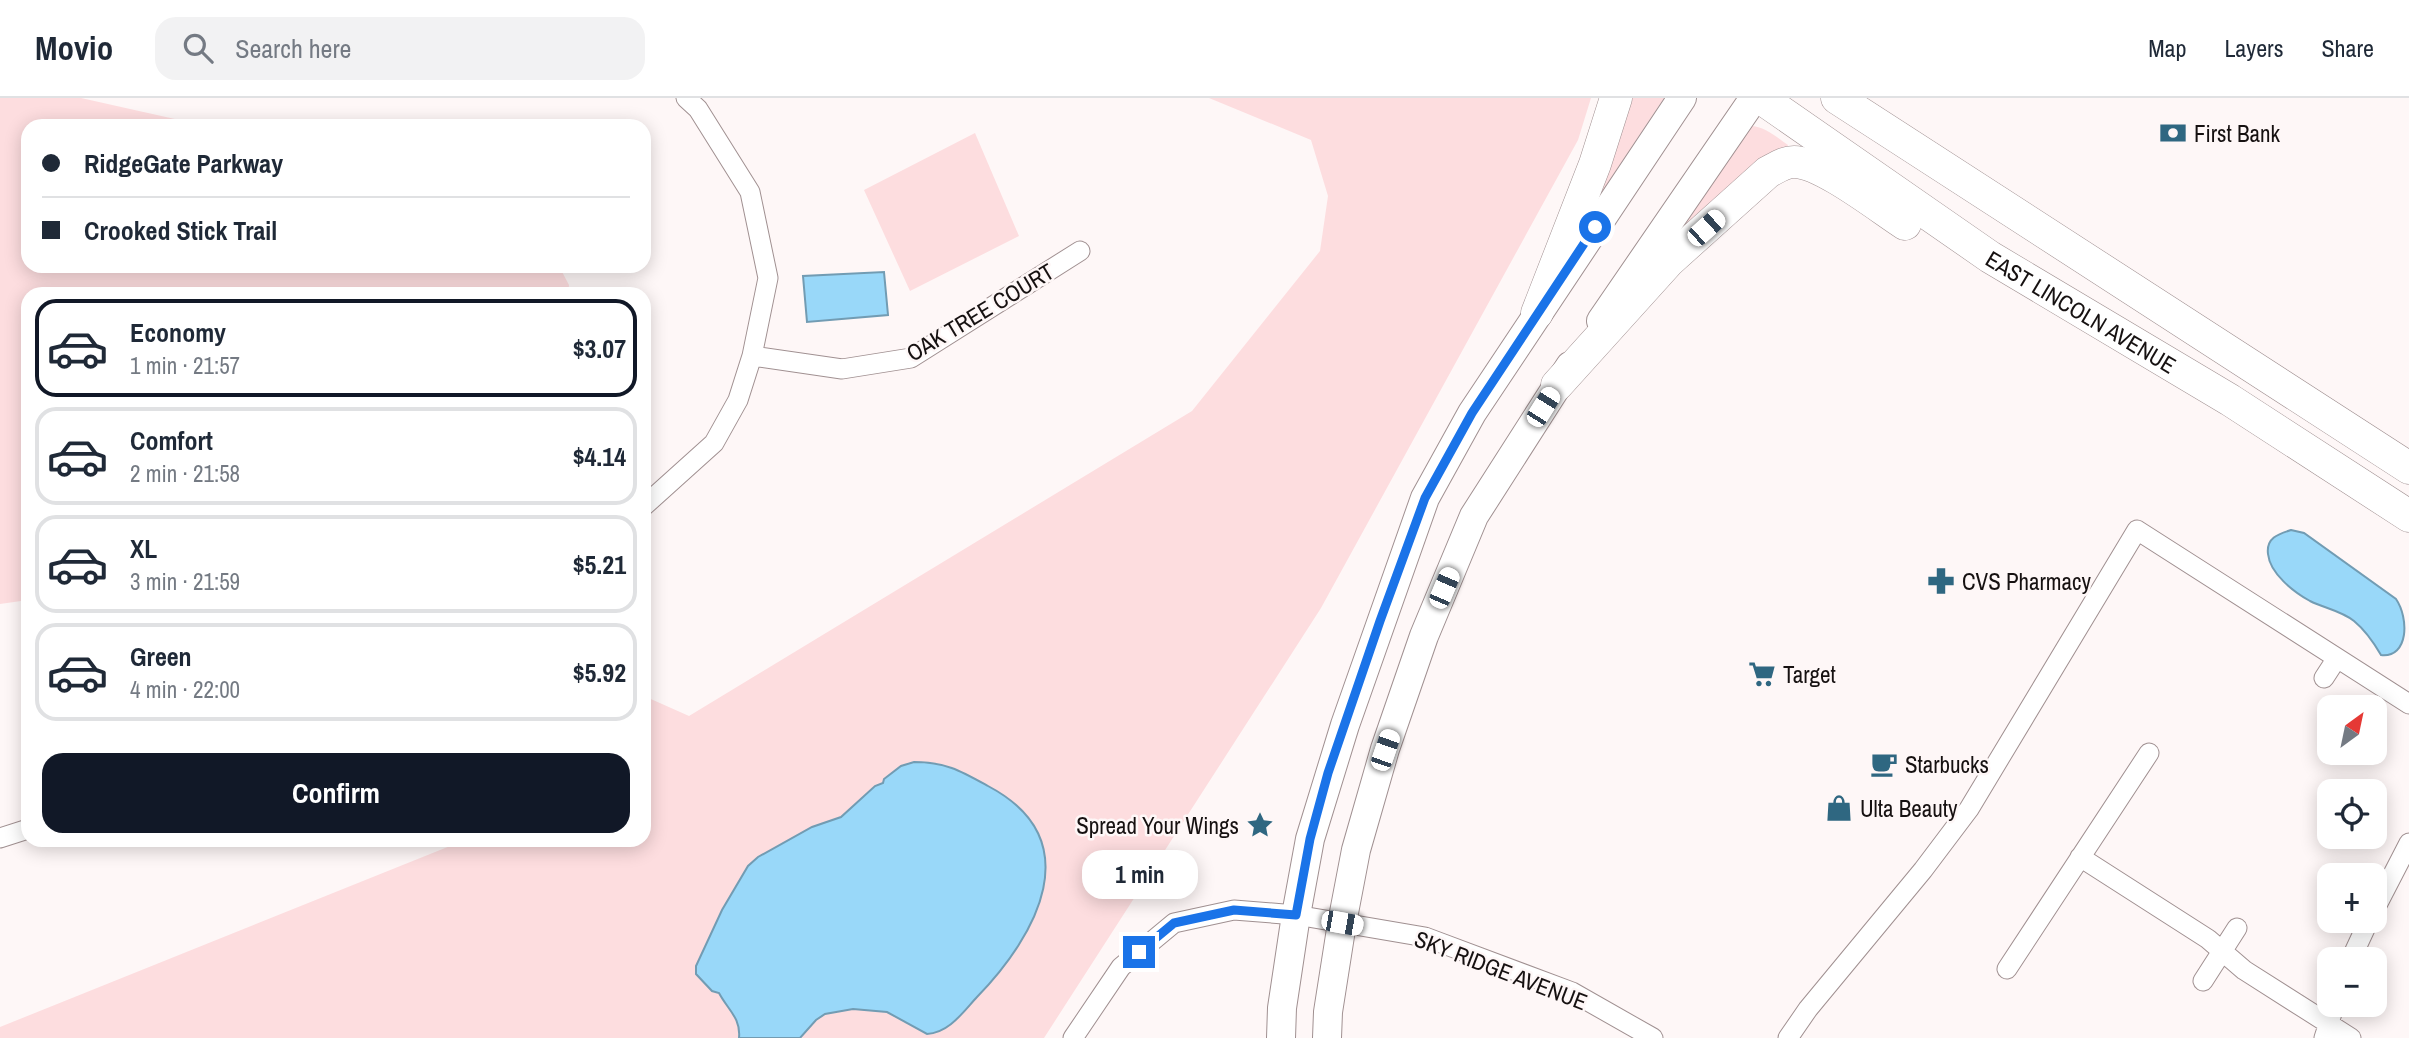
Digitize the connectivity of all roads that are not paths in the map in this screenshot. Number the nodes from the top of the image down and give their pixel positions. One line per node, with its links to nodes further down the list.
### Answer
1 (686, 98): 10 (street)
2 (1616, 98): 9 (main road)
3 (1682, 98): 9 (main road)
4 (1754, 98): 11 (main road)
5 (1761, 98): 8 (main road, EAST LINCOLN AVENUE)
6 (1836, 98): 12 (main road, EAST LINCOLN AVENUE)
7 (1080, 251): 10 (street, OAK TREE COURT)
8 (1990, 257): 11 (main road); 14 (main road, EAST LINCOLN AVENUE)
9 (1537, 313): 24 (main road)
10 (752, 356): 13 (street)
11 (1557, 385): 25 (main road)
12 (2409, 468)
13 (651, 500)
14 (2409, 516)
15 (2337, 658): 16 (street); 17 (street); 35 (street)
16 (2325, 678)
17 (2409, 705)
18 (2149, 752): 22 (street)
19 (21, 830): 20 (street)
20 (0, 838)
21 (2407, 854): 23 (street)
22 (2080, 857): 27 (street); 28 (street)
23 (2387, 888)
24 (1296, 915): 25 (street, SKY RIDGE AVENUE); 31 (street, SKY RIDGE AVENUE); 32 (main road)
25 (1342, 923): 33 (main road); 34 (street, SKY RIDGE AVENUE)
26 (2237, 928): 27 (street)
27 (2223, 951): 29 (street); 30 (street)
28 (2007, 969)
29 (2203, 981)
30 (2329, 1022): 36 (street)
31 (1073, 1038)
32 (1281, 1038)
33 (1327, 1038)
34 (1653, 1038)
35 (1787, 1038)
36 (2351, 1038)

